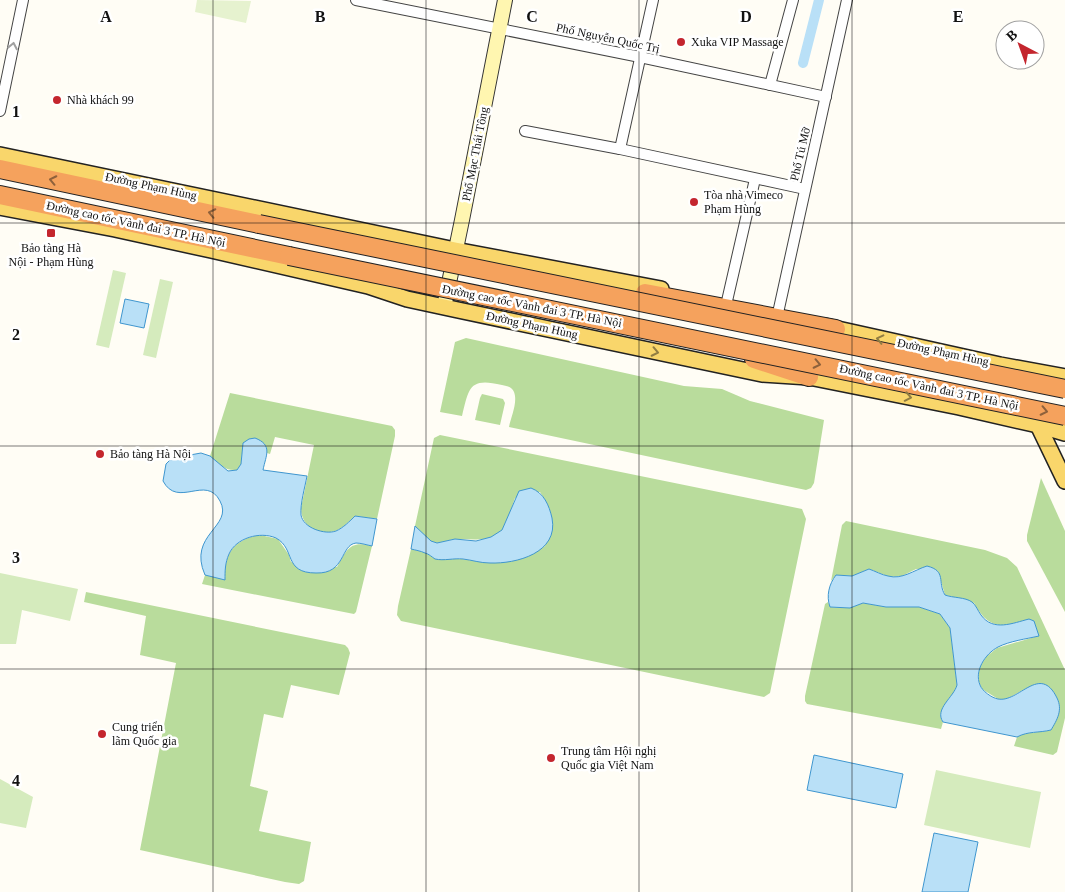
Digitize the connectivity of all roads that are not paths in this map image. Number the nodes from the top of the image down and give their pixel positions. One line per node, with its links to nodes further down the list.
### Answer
1 (23, 0): 11 (street, one-way to 1)
2 (356, 0): 7 (street, Phố Nguyễn Quốc Trị)
3 (505, 0): 7 (street, Phố Mạc Thái Tông)
4 (653, 0): 8 (street)
5 (793, 0): 9 (street)
6 (847, 0): 10 (street, Phố Tú Mỡ)
7 (501, 30): 8 (street, Phố Nguyễn Quốc Trị); 21 (street, Phố Mạc Thái Tông)
8 (640, 57): 9 (street, Phố Nguyễn Quốc Trị); 13 (street)
9 (770, 85): 10 (street, Phố Nguyễn Quốc Trị)
10 (826, 97): 17 (street, Phố Tú Mỡ)
11 (0, 111)
12 (525, 131): 13 (street)
13 (620, 149): 16 (street)
14 (0, 155): 21 (main road, Đường Phạm Hùng)
15 (0, 169): 20 (highway, Đường cao tốc Vành đai 3 TP. Hà Nội, one-way to 15)
16 (755, 179): 17 (street); 23 (street)
17 (805, 189): 25 (street, Phố Tú Mỡ)
18 (0, 195): 22 (highway, Đường cao tốc Vành đai 3 TP. Hà Nội)
19 (0, 208): 24 (main road, Đường Phạm Hùng)
20 (259, 224): 26 (highway, bridge); 29 (highway, Đường cao tốc Vành đai 3 TP. Hà Nội, bridge)
21 (455, 250): 23 (main road, Đường Phạm Hùng); 24 (street, Phố Mạc Thái Tông)
22 (289, 256): 27 (highway, bridge); 31 (highway, Đường cao tốc Vành đai 3 TP. Hà Nội, one-way to 31, bridge)
23 (727, 301): 25 (main road, Đường Phạm Hùng)
24 (444, 307): 27 (main road, Đường Phạm Hùng, one-way to 27)
25 (778, 313): 26 (main road, Đường Phạm Hùng)
26 (836, 329): 28 (main road, Đường Phạm Hùng, one-way to 26)
27 (809, 377): 30 (main road, Đường Phạm Hùng, one-way to 30)
28 (1065, 377)
29 (1065, 389)
30 (1038, 425): 31 (main road, Đường Phạm Hùng); 32 (main road)
31 (1064, 429)
32 (1065, 481)

